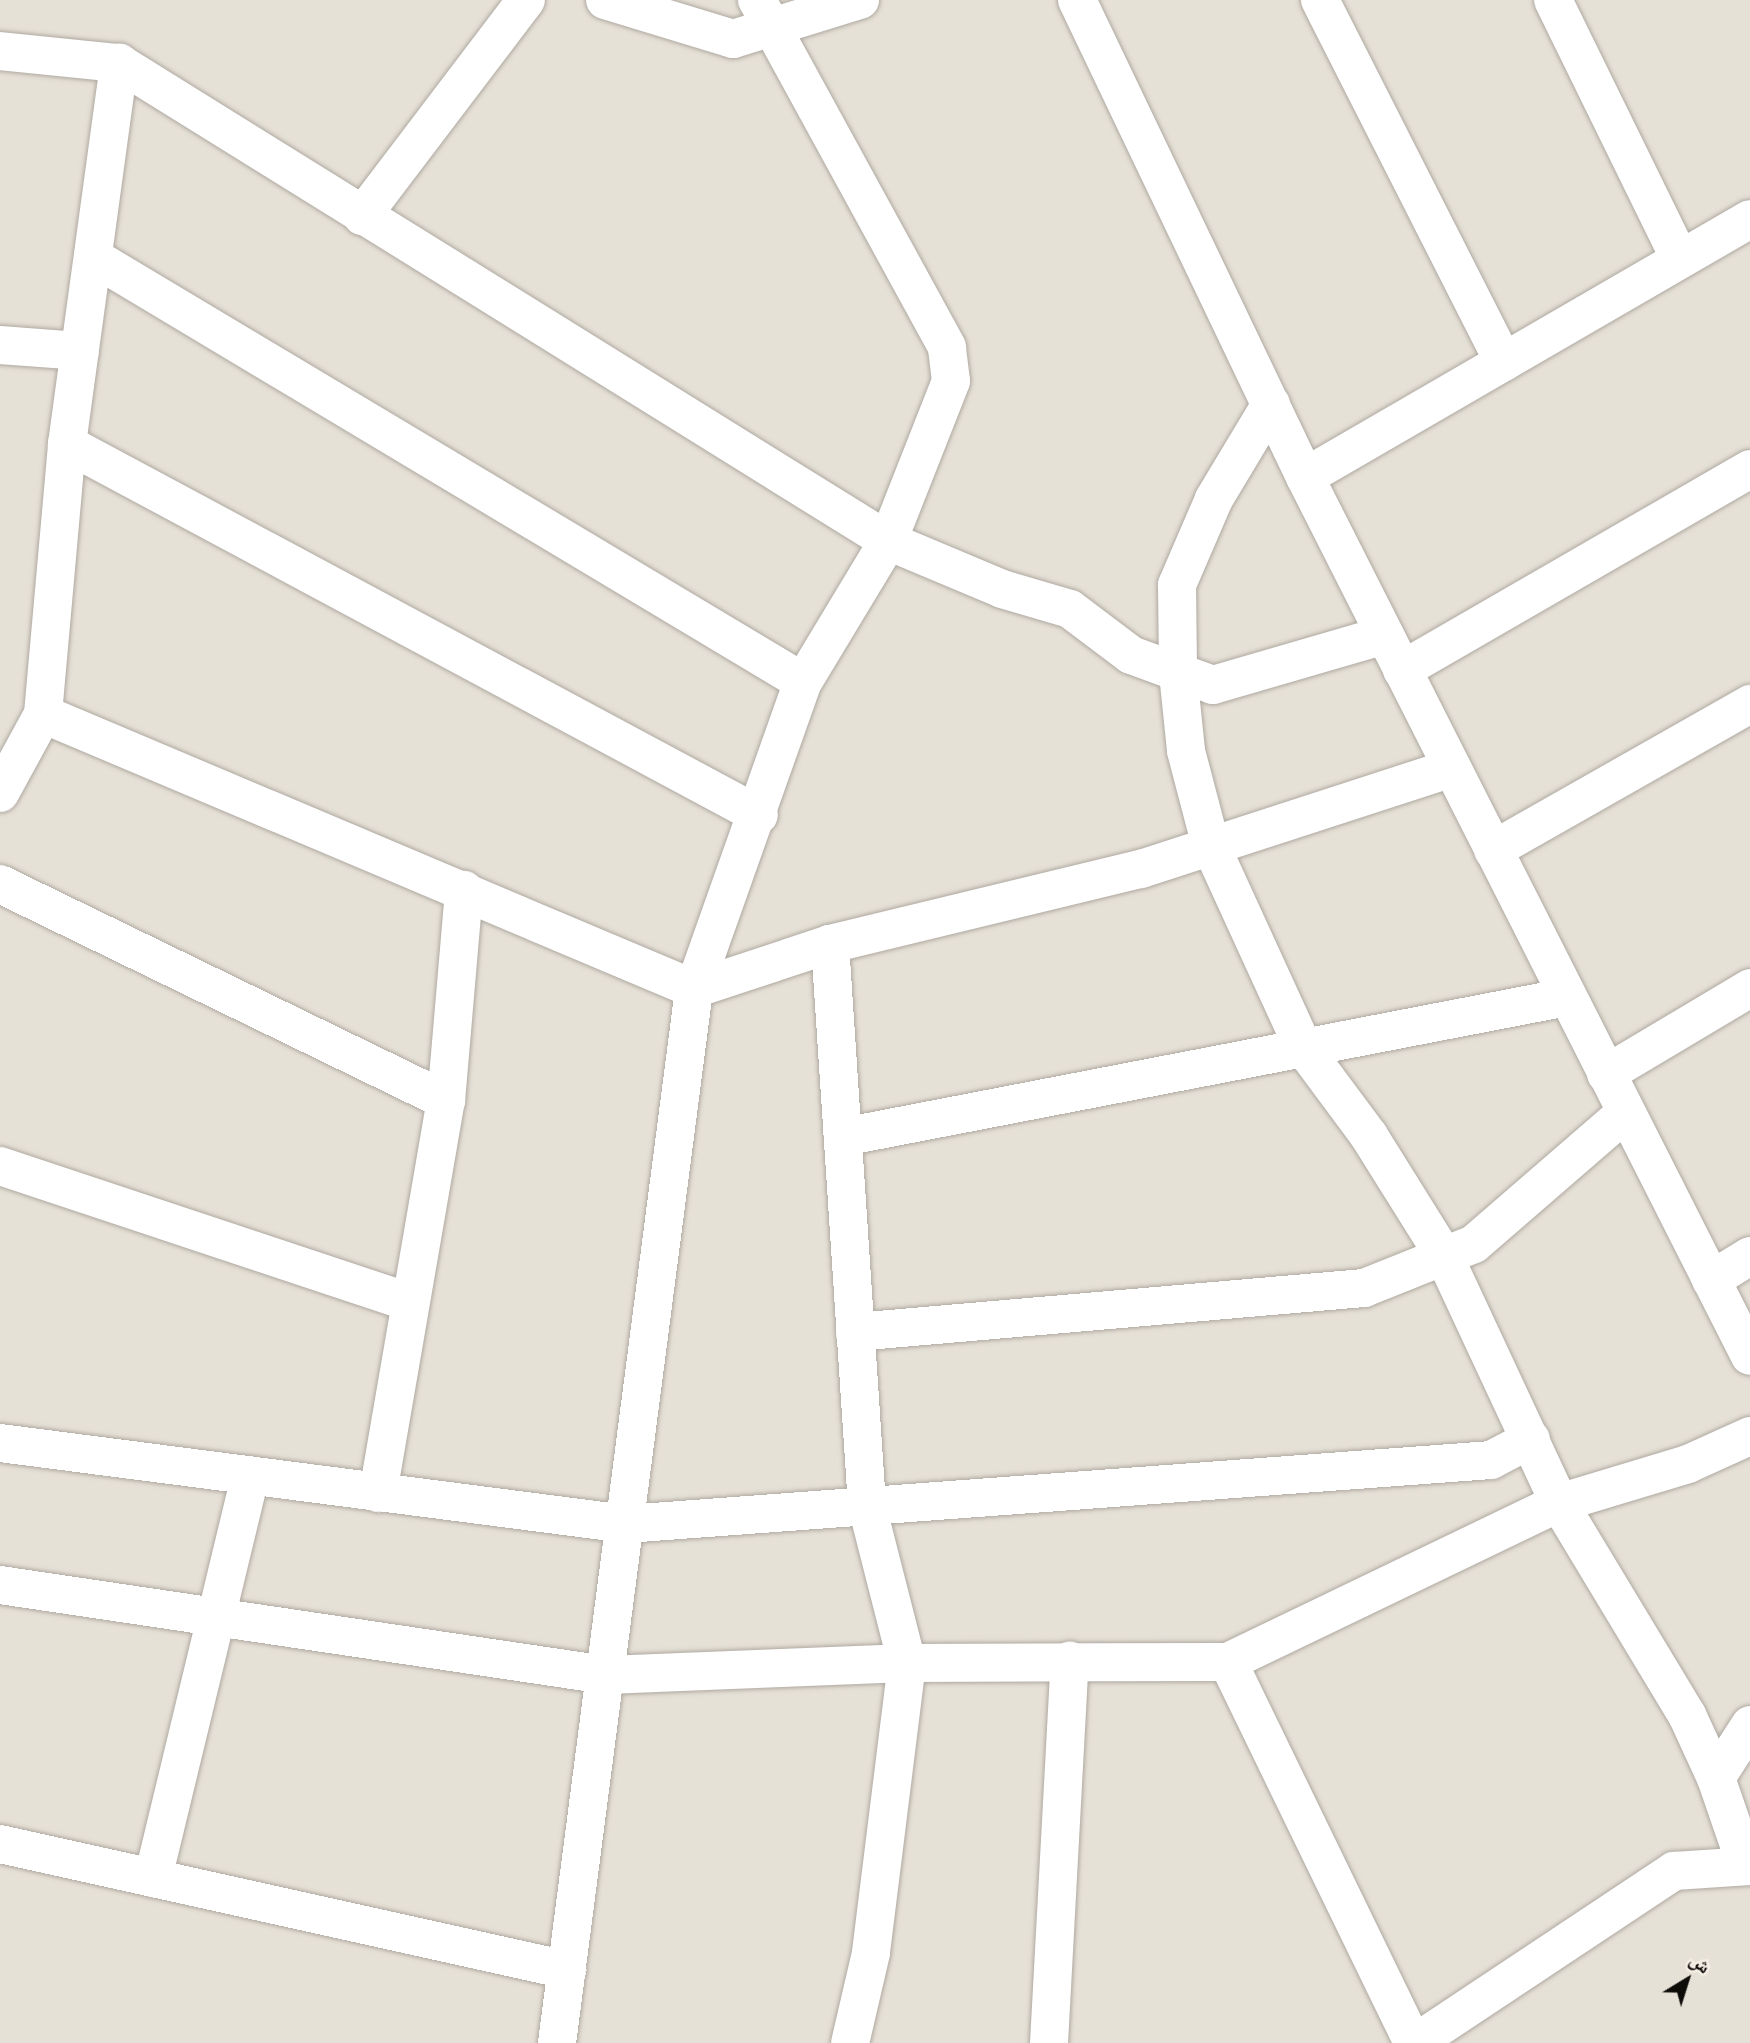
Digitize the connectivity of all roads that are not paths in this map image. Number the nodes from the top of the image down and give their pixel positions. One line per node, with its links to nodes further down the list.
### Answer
1 (526, 0): 10 (street)
2 (606, 0): 7 (street)
3 (860, 0): 7 (street)
4 (1077, 0): 17 (street)
5 (1320, 0): 16 (street)
6 (1553, 0): 13 (street)
7 (764, 14): 21 (street)
8 (0, 51): 9 (street)
9 (119, 63): 10 (street); 12 (street)
10 (362, 216): 21 (street)
11 (1750, 219): 13 (street)
12 (93, 257): 15 (street); 25 (street)
13 (1681, 259): 16 (street)
14 (0, 345): 15 (street)
15 (80, 351): 18 (street)
16 (1504, 362): 20 (street)
17 (1271, 404): 20 (street); 24 (street)
18 (67, 444): 27 (street); 30 (street)
19 (1750, 469): 23 (street)
20 (1306, 477): 22 (street)
21 (888, 541): 24 (street); 25 (street)
22 (1385, 635): 23 (street); 24 (street)
23 (1402, 670): 28 (street)
24 (1178, 673): 31 (street)
25 (803, 682): 30 (street)
26 (1750, 704): 32 (street)
27 (43, 714): 29 (street); 34 (street)
28 (1452, 768): 31 (street); 32 (street)
29 (0, 793)
30 (759, 815): 37 (street)
31 (1211, 846): 35 (street); 39 (street)
32 (1493, 850): 38 (street)
33 (0, 884): 41 (street)
34 (464, 890): 37 (street); 41 (street)
35 (830, 944): 37 (street); 43 (street)
36 (1750, 988): 40 (street)
37 (694, 989): 58 (street)
38 (1567, 997): 39 (street); 40 (street)
39 (1303, 1047): 43 (street); 45 (street)
40 (1606, 1074): 42 (street)
41 (446, 1101): 48 (street)
42 (1625, 1113): 45 (street); 47 (street)
43 (843, 1137): 49 (street)
44 (0, 1166): 48 (street)
45 (1444, 1256): 49 (street); 52 (street)
46 (1750, 1256): 47 (street)
47 (1711, 1280): 50 (street)
48 (409, 1302): 55 (street)
49 (855, 1332): 57 (street)
50 (1750, 1356)
51 (1750, 1436): 56 (street)
52 (1531, 1439): 56 (street); 57 (street)
53 (0, 1443): 54 (street)
54 (250, 1475): 55 (street); 60 (street)
55 (378, 1493): 58 (street)
56 (1559, 1503): 62 (street); 66 (street)
57 (867, 1506): 58 (street); 63 (street)
58 (626, 1524): 64 (street)
59 (0, 1585): 60 (street)
60 (214, 1617): 64 (street); 69 (street)
61 (1070, 1661): 62 (street); 63 (street); 73 (street)
62 (1228, 1662): 74 (street)
63 (907, 1663): 64 (street); 72 (street)
64 (606, 1675): 70 (street)
65 (1750, 1725): 66 (street)
66 (1716, 1778): 68 (street)
67 (0, 1844): 69 (street)
68 (1748, 1866): 74 (street)
69 (153, 1878): 70 (street)
70 (567, 1970): 71 (street)
71 (557, 2043)
72 (850, 2043)
73 (1049, 2043)
74 (1414, 2043)

